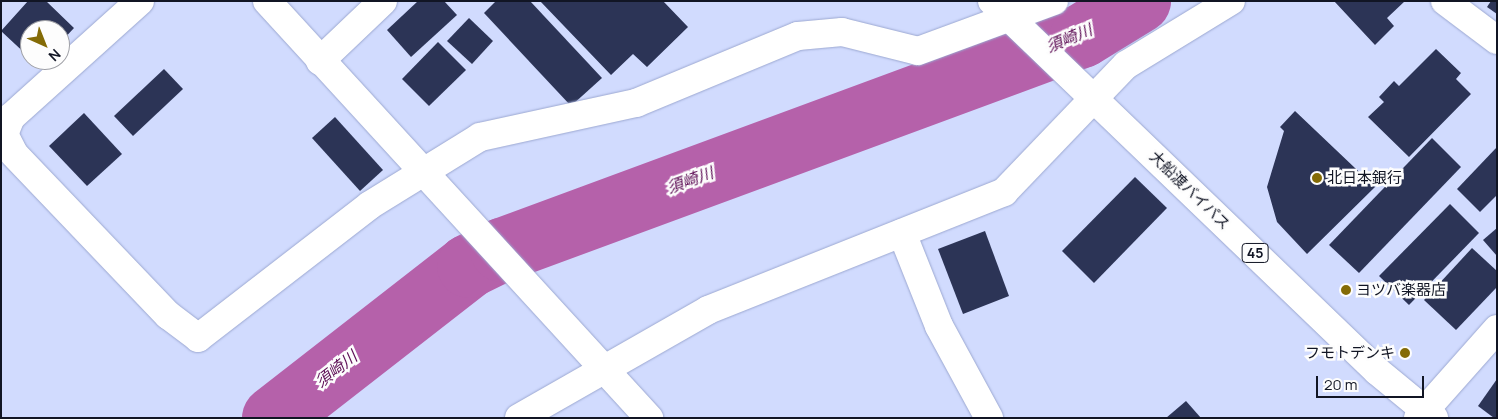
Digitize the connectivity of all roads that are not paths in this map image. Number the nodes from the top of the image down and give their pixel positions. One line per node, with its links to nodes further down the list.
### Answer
1 (140, 1): 11 (main road)
2 (267, 1): 9 (main road)
3 (383, 1): 9 (main road)
4 (1054, 1): 7 (main road)
5 (1231, 1): 10 (main road)
6 (1445, 1): 8 (main road)
7 (1009, 17): 10 (main road, 大船渡バイパス / 45); 11 (main road)
8 (1497, 40)
9 (320, 61): 11 (main road)
10 (1086, 90): 12 (main road); 15 (main road, 大船渡バイパス / 45)
11 (426, 170): 14 (main road)
12 (902, 233): 14 (main road); 18 (main road)
13 (1497, 329): 15 (main road)
14 (604, 368): 16 (main road); 17 (main road)
15 (1425, 415)
16 (519, 418)
17 (649, 418)
18 (989, 418)

